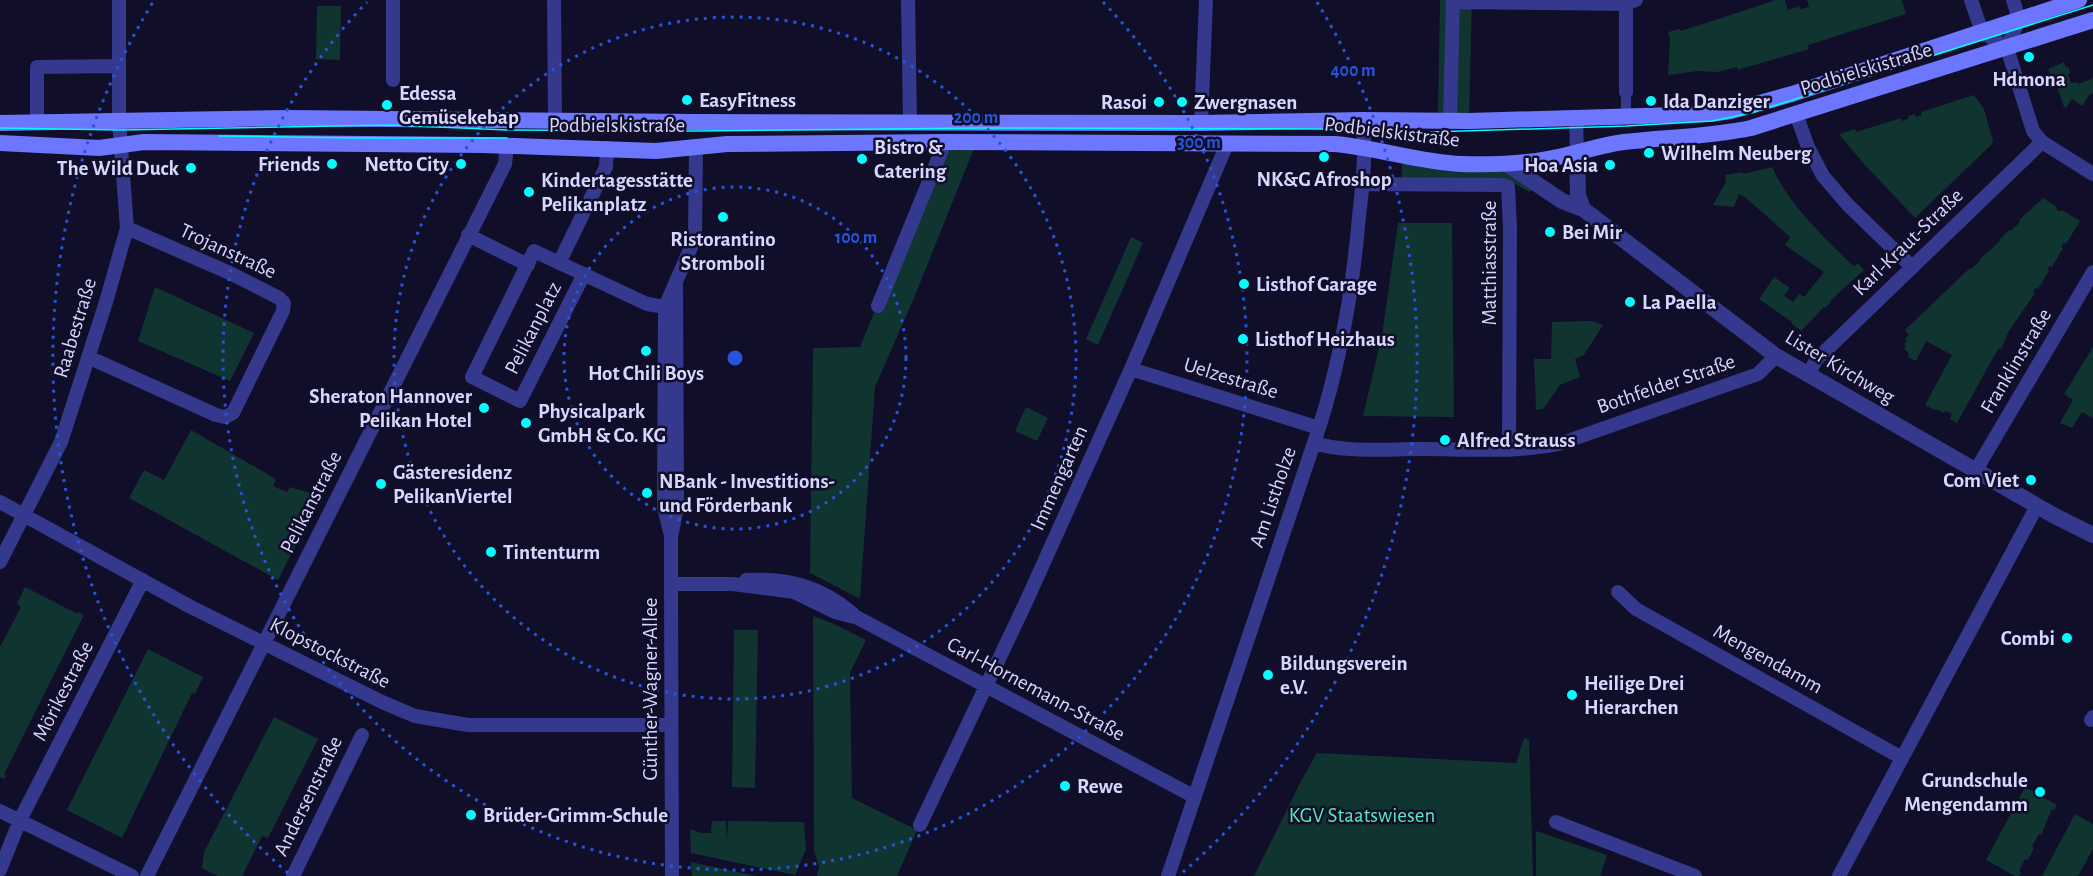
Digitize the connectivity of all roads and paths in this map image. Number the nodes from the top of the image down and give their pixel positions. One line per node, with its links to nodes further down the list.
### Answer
1 (119, 0): 15 (street)
2 (393, 0): 16 (street)
3 (554, 0): 22 (street)
4 (908, 0): 27 (street)
5 (1206, 0): 30 (street)
6 (1971, 0): 13 (street)
7 (2013, 0): 11 (street)
8 (2079, 0): 11 (main road, Podbielskistraße)
9 (1453, 1): 10 (street); 25 (street)
10 (1631, 2): 17 (street)
11 (2019, 19): 13 (main road, Podbielskistraße); 14 (street)
12 (2093, 20): 14 (main road, Podbielskistraße)
13 (1982, 33): 14 (street); 19 (main road, Podbielskistraße)
14 (2007, 48): 18 (main road, Podbielskistraße); 31 (street)
15 (119, 66): 24 (street); 29 (street)
16 (393, 80)
17 (1626, 92): 19 (street)
18 (1796, 114): 40 (main road, Podbielskistraße); 49 (street)
19 (1626, 115): 20 (main road, Podbielskistraße)
20 (1576, 117): 25 (main road, Podbielskistraße); 40 (street)
21 (508, 120): 22 (main road, Podbielskistraße); 24 (main road, Podbielskistraße); 36 (main road)
22 (555, 120): 26 (main road, Podbielskistraße)
23 (1363, 120): 25 (main road, Podbielskistraße); 30 (main road, Podbielskistraße); 37 (street, Am Listholze)
24 (119, 121): 29 (main road, Podbielskistraße); 35 (street)
25 (1450, 121)
26 (696, 122): 27 (main road, Podbielskistraße); 39 (main road)
27 (909, 122): 30 (main road, Podbielskistraße)
28 (0, 123): 29 (main road, Podbielskistraße)
29 (37, 123)
30 (1201, 123)
31 (2042, 141): 42 (street); 49 (street, Karl-Kraut-Straße)
32 (945, 142): 34 (main road, Podbielskistraße); 39 (main road, Podbielskistraße); 53 (street)
33 (0, 143): 35 (main road, Podbielskistraße)
34 (1227, 144): 37 (main road, Podbielskistraße); 57 (street, Immengarten)
35 (122, 145): 36 (main road, Podbielskistraße); 45 (street, Raabestraße)
36 (507, 146): 38 (main road, Podbielskistraße); 46 (street, Pelikanstraße)
37 (1365, 147): 41 (main road, Podbielskistraße); 43 (street, Am Listholze)
38 (608, 148): 39 (main road, Podbielskistraße); 47 (street, Pelikanplatz)
39 (696, 148): 52 (street, Günther-Wagner-Allee)
40 (1577, 152): 41 (main road, Podbielskistraße); 44 (street)
41 (1507, 164): 44 (street, Lister Kirchweg)
42 (2093, 174)
43 (1363, 184): 59 (street, Am Listholze); 61 (street, Matthiasstraße)
44 (1583, 209): 55 (street, Lister Kirchweg)
45 (126, 228): 56 (street, Raabestraße); 56 (street, Trojanstraße)
46 (468, 235): 48 (street, Pelikanplatz); 72 (street, Pelikanstraße)
47 (559, 263): 48 (street, Pelikanplatz); 51 (street, Pelikanplatz)
48 (528, 265): 51 (street, Pelikanplatz)
49 (1912, 267): 58 (street, Karl-Kraut-Straße)
50 (2093, 272): 62 (street, Franklinstraße)
51 (584, 274): 54 (street, Pelikanplatz)
52 (676, 281): 54 (street, Günther-Wagner-Allee); 67 (street, Günther-Wagner-Allee)
53 (878, 306)
54 (665, 307): 67 (street, Günther-Wagner-Allee)
55 (1776, 356): 58 (street, Lister Kirchweg); 61 (street, Bothfelder Straße)
56 (88, 357): 65 (street, Raabestraße)
57 (1131, 369): 59 (street, Uelzestraße); 73 (street, Immengarten)
58 (1808, 375): 62 (street, Lister Kirchweg)
59 (1319, 428): 60 (street, Am Listholze)
60 (1314, 443): 61 (street, Bothfelder Straße); 77 (street, Am Listholze)
61 (1509, 450)
62 (1976, 470): 64 (street, Lister Kirchweg)
63 (0, 502): 65 (street, Klopstockstraße)
64 (2037, 506): 66 (street, Lister Kirchweg); 76 (street)
65 (24, 513): 68 (street, Raabestraße); 69 (street, Klopstockstraße)
66 (2093, 535)
67 (671, 537): 70 (street, Günther-Wagner-Allee)
68 (0, 562)
69 (143, 580): 72 (street, Klopstockstraße); 79 (street, Mörikestraße)
70 (671, 584): 73 (street, Carl-Hornemann-Straße); 74 (street, Günther-Wagner-Allee)
71 (1618, 592): 76 (street, Mengendamm)
72 (264, 643): 74 (street, Klopstockstraße); 84 (street, Pelikanstraße)
73 (987, 686): 77 (street, Carl-Hornemann-Straße); 81 (street, Immengarten)
74 (671, 725): 86 (street, Günther-Wagner-Allee)
75 (362, 735): 85 (street, Andersenstraße)
76 (1902, 758): 89 (street)
77 (1195, 797): 87 (street, Am Listholze)
78 (0, 811): 79 (street)
79 (20, 820): 82 (street, Mörikestraße); 83 (street)
80 (1557, 822): 88 (street)
81 (920, 825)
82 (0, 870)
83 (132, 876)
84 (147, 876)
85 (293, 876)
86 (672, 876)
87 (1167, 876)
88 (1695, 876)
89 (1839, 876)

